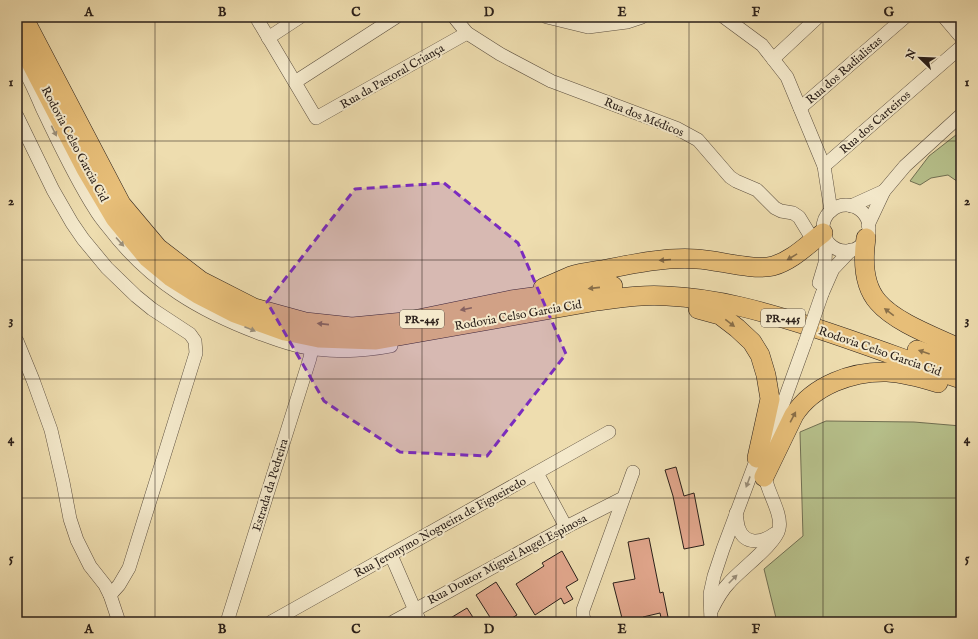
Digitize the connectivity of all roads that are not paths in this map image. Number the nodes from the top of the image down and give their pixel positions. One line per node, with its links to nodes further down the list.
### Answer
1 (23, 17): 31 (highway, Rodovia Celso Garcia Cid / PR-445, one-way to 1)
2 (256, 17): 14 (street)
3 (300, 17): 14 (street)
4 (396, 17): 19 (street)
5 (454, 17): 12 (street, Rua dos Médicos)
6 (547, 17): 7 (street)
7 (642, 17)
8 (818, 17): 18 (street)
9 (905, 17): 20 (street, Rua dos Radialistas)
10 (944, 17): 15 (street)
11 (730, 18): 18 (street)
12 (467, 33): 19 (street, Rua da Pastoral Criança); 28 (street, Rua dos Médicos)
13 (17, 38): 17 (highway, Rodovia Celso Garcia Cid / PR-445)
14 (268, 38): 19 (street)
15 (961, 38)
16 (961, 47): 23 (street, Rua dos Carteiros)
17 (21, 54): 33 (highway, Rodovia Celso Garcia Cid / PR-445); 36 (street, one-way to 36)
18 (773, 59): 20 (street)
19 (295, 82)
20 (800, 108): 23 (street)
21 (961, 115): 24 (street)
22 (17, 116): 51 (street)
23 (824, 166): 26 (street)
24 (884, 191): 25 (street); 27 (street)
25 (851, 206): 26 (street); 27 (street)
26 (831, 211): 28 (street)
27 (867, 231): 29 (street); 37 (highway, one-way to 27)
28 (821, 238): 29 (street); 30 (street); 31 (highway, one-way to 31)
29 (852, 250): 30 (street)
30 (819, 293): 35 (street)
31 (511, 300): 38 (highway, Rodovia Celso Garcia Cid / PR-445, one-way to 31)
32 (597, 301): 33 (highway, Rodovia Celso Garcia Cid / PR-445); 39 (highway, Rodovia Celso Garcia Cid / PR-445); 42 (highway, one-way to 42)
33 (469, 324): 36 (street)
34 (17, 341): 51 (street)
35 (802, 341): 42 (street); 45 (street)
36 (312, 348): 55 (street, Estrada da Pedreira)
37 (961, 349)
38 (961, 365)
39 (961, 379)
40 (961, 391): 45 (highway, one-way to 40)
41 (609, 432): 44 (street, Rua Jeronymo Nogueira de Figueiredo)
42 (757, 458): 47 (street, one-way to 47)
43 (633, 472): 46 (street)
44 (538, 473): 48 (street); 50 (street, Rua Jeronymo Nogueira de Figueiredo)
45 (764, 477): 49 (street)
46 (623, 498): 48 (street, Rua Doutor Miguel Augel Espinosa); 59 (street)
47 (736, 513): 49 (street); 53 (street)
48 (566, 527): 52 (street, Rua Doutor Miguel Augel Espinosa)
49 (780, 529): 53 (street, one-way to 49)
50 (391, 555): 52 (street); 56 (street, Rua Jeronymo Nogueira de Figueiredo)
51 (110, 595): 54 (street)
52 (414, 609): 57 (street, Rua Doutor Miguel Augel Espinosa); 58 (street)
53 (711, 617)
54 (119, 622)
55 (227, 622)
56 (271, 622)
57 (392, 622)
58 (420, 622)
59 (586, 622)

